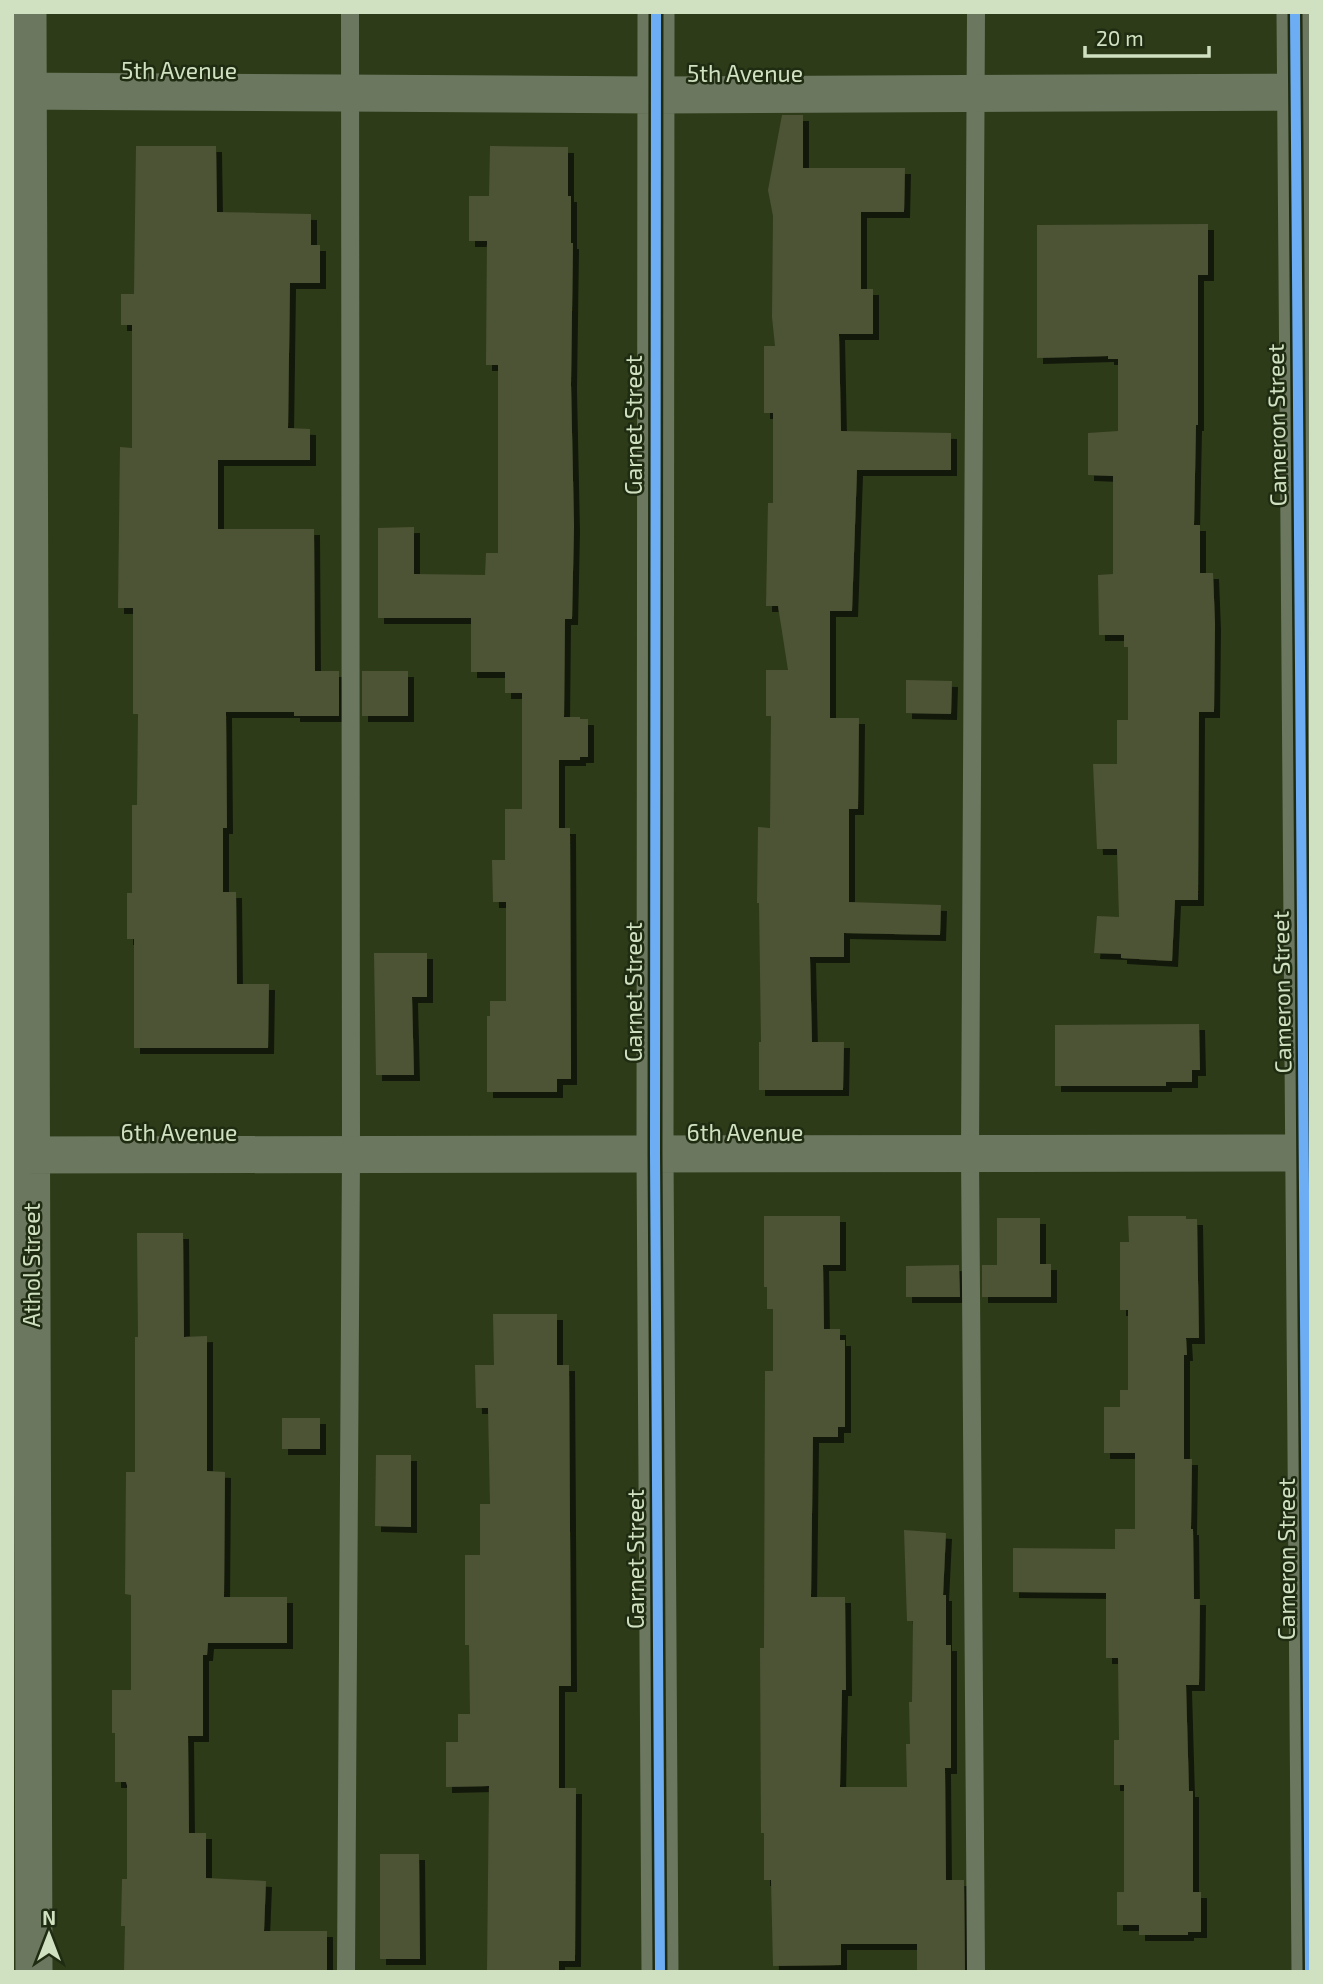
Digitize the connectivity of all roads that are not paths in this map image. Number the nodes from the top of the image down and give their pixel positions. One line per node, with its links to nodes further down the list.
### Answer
1 (28, 12): 6 (street, Athol Street)
2 (350, 12): 8 (lane)
3 (656, 12): 10 (street, Garnet Street)
4 (976, 12): 9 (lane)
5 (1295, 12): 7 (street, Cameron Street)
6 (20, 91): 8 (street, 5th Avenue); 12 (street, Athol Street)
7 (1303, 92): 9 (street, 5th Avenue); 11 (street, Cameron Street)
8 (350, 93): 10 (street, 5th Avenue); 13 (lane)
9 (976, 93): 10 (street, 5th Avenue); 15 (lane)
10 (655, 95): 14 (street, Garnet Street)
11 (1308, 1153): 15 (street, 6th Avenue); 20 (street, Cameron Street)
12 (22, 1154): 13 (street, 6th Avenue); 16 (street, Athol Street)
13 (351, 1154): 14 (street, 6th Avenue); 17 (lane)
14 (654, 1154): 15 (street, 6th Avenue); 18 (street, Garnet Street)
15 (970, 1154): 19 (lane)
16 (34, 1972)
17 (345, 1972)
18 (660, 1972)
19 (976, 1972)
20 (1310, 1972)

